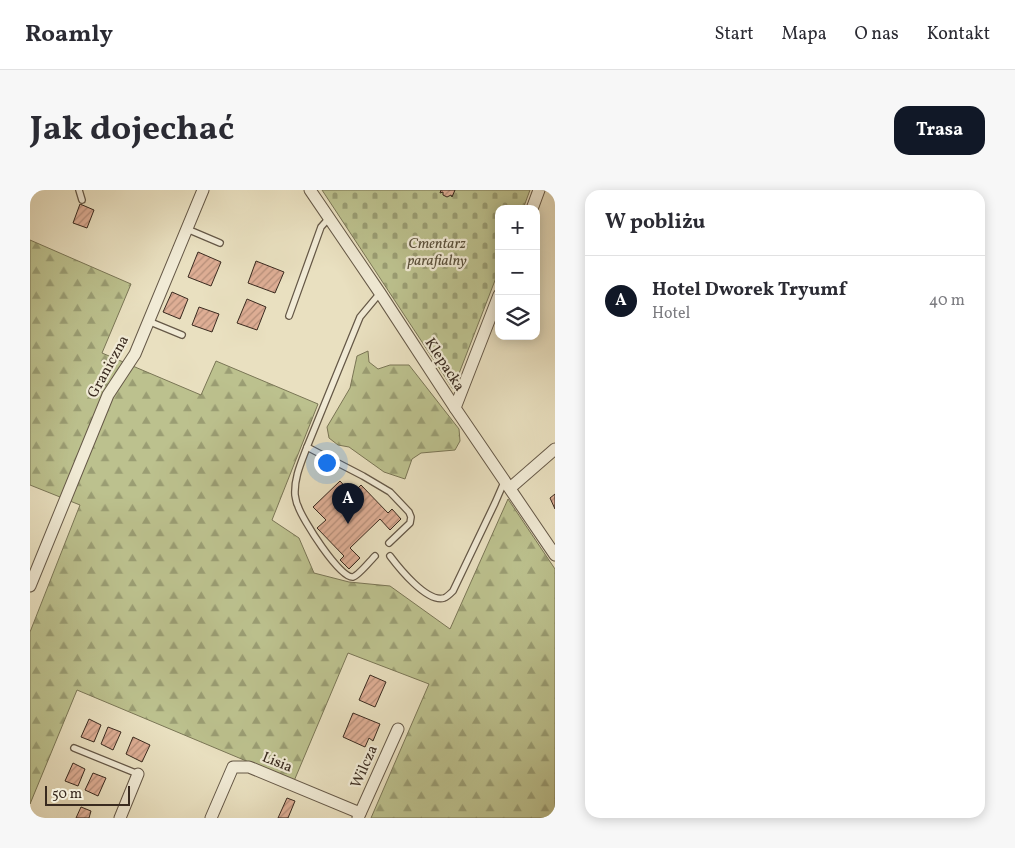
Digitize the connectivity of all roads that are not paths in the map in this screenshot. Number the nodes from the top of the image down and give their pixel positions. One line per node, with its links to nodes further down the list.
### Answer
1 (79, 190): 5 (lane)
2 (203, 190): 8 (street, Graniczna)
3 (310, 190): 7 (street, Klepacka)
4 (539, 190): 6 (street)
5 (82, 200)
6 (533, 205)
7 (329, 218): 10 (street, Klepacka); 12 (lane)
8 (186, 229): 9 (lane); 13 (street, Graniczna)
9 (220, 243)
10 (380, 293): 15 (street, Klepacka); 16 (lane)
11 (495, 305): 15 (street)
12 (289, 316)
13 (148, 321): 14 (lane); 23 (street, Graniczna)
14 (182, 335)
15 (455, 408): 18 (street, Klepacka)
16 (307, 447): 19 (lane); 21 (lane)
17 (555, 448): 18 (street)
18 (507, 484): 20 (street, Klepacka); 22 (lane)
19 (389, 543)
20 (555, 555)
21 (375, 556)
22 (390, 556)
23 (30, 586)
24 (398, 729): 27 (street, Wilcza)
25 (74, 748): 26 (lane)
26 (138, 774): 28 (street)
27 (359, 816): 29 (street, Lisia)
28 (120, 818)
29 (211, 818)

